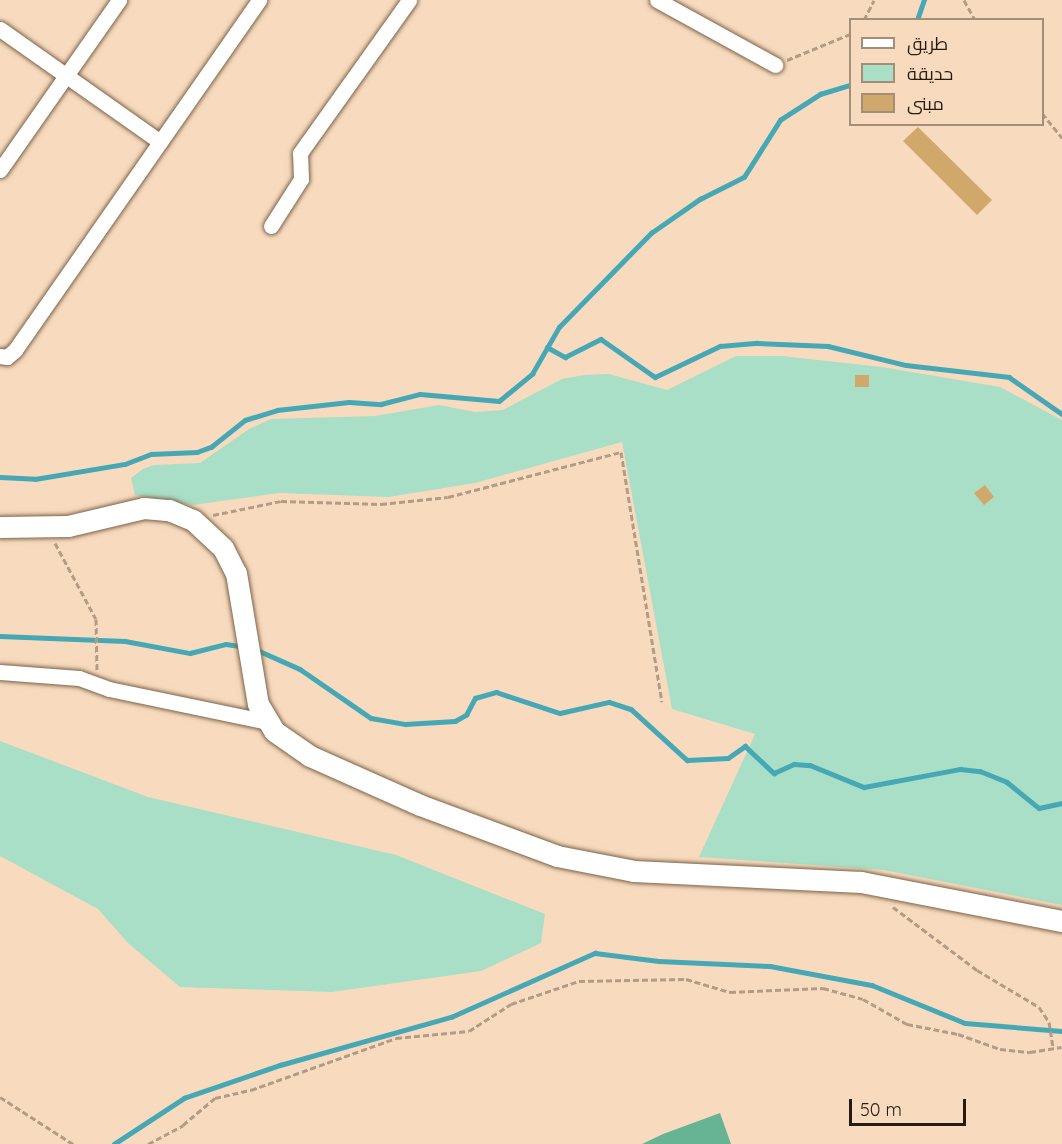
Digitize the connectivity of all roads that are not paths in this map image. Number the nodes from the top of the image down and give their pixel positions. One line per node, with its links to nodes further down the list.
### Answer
1 (119, 0): 7 (street)
2 (259, 0): 8 (street)
3 (409, 0): 10 (street)
4 (657, 0): 6 (street)
5 (0, 29): 7 (street)
6 (775, 65)
7 (66, 76): 8 (street); 9 (street)
8 (160, 142): 11 (street)
9 (0, 170)
10 (271, 226)
11 (0, 356)
12 (0, 527): 14 (main road)
13 (0, 672): 14 (street)
14 (269, 722): 15 (main road)
15 (1062, 921)

